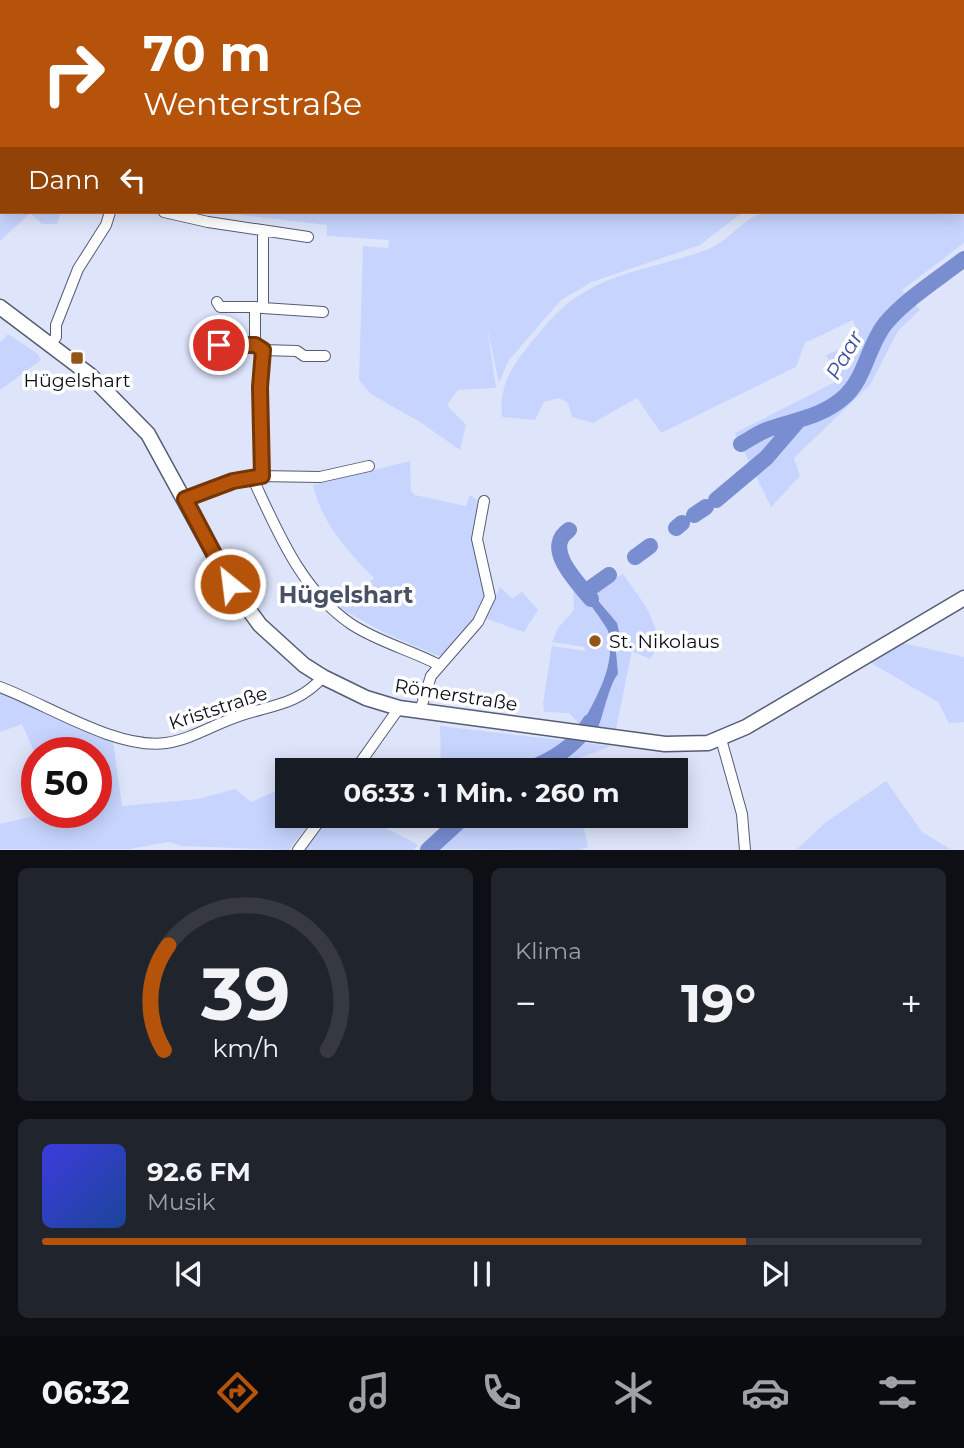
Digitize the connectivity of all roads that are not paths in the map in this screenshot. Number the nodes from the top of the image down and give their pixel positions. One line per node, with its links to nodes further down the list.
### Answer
1 (109, 214): 9 (street)
2 (175, 214): 3 (street)
3 (263, 230): 4 (street); 7 (street)
4 (308, 237)
5 (217, 302): 7 (street)
6 (0, 307): 9 (main road, Römerstraße)
7 (259, 308): 8 (street); 11 (street)
8 (323, 312)
9 (50, 346): 15 (main road, Römerstraße)
10 (219, 346): 11 (street)
11 (259, 348): 12 (street); 14 (street)
12 (325, 356)
13 (369, 466): 14 (street)
14 (257, 476): 15 (street); 18 (street)
15 (185, 499): 19 (main road, Römerstraße)
16 (484, 501): 18 (street)
17 (964, 598): 23 (main road, Römerstraße)
18 (439, 665): 22 (street)
19 (323, 677): 20 (street, Kriststraße); 21 (main road, Römerstraße)
20 (0, 687)
21 (399, 708): 22 (main road, Römerstraße); 24 (street)
22 (420, 711): 23 (main road, Römerstraße)
23 (721, 739): 27 (street)
24 (364, 758)
25 (314, 828): 26 (street)
26 (298, 849)
27 (745, 849)

